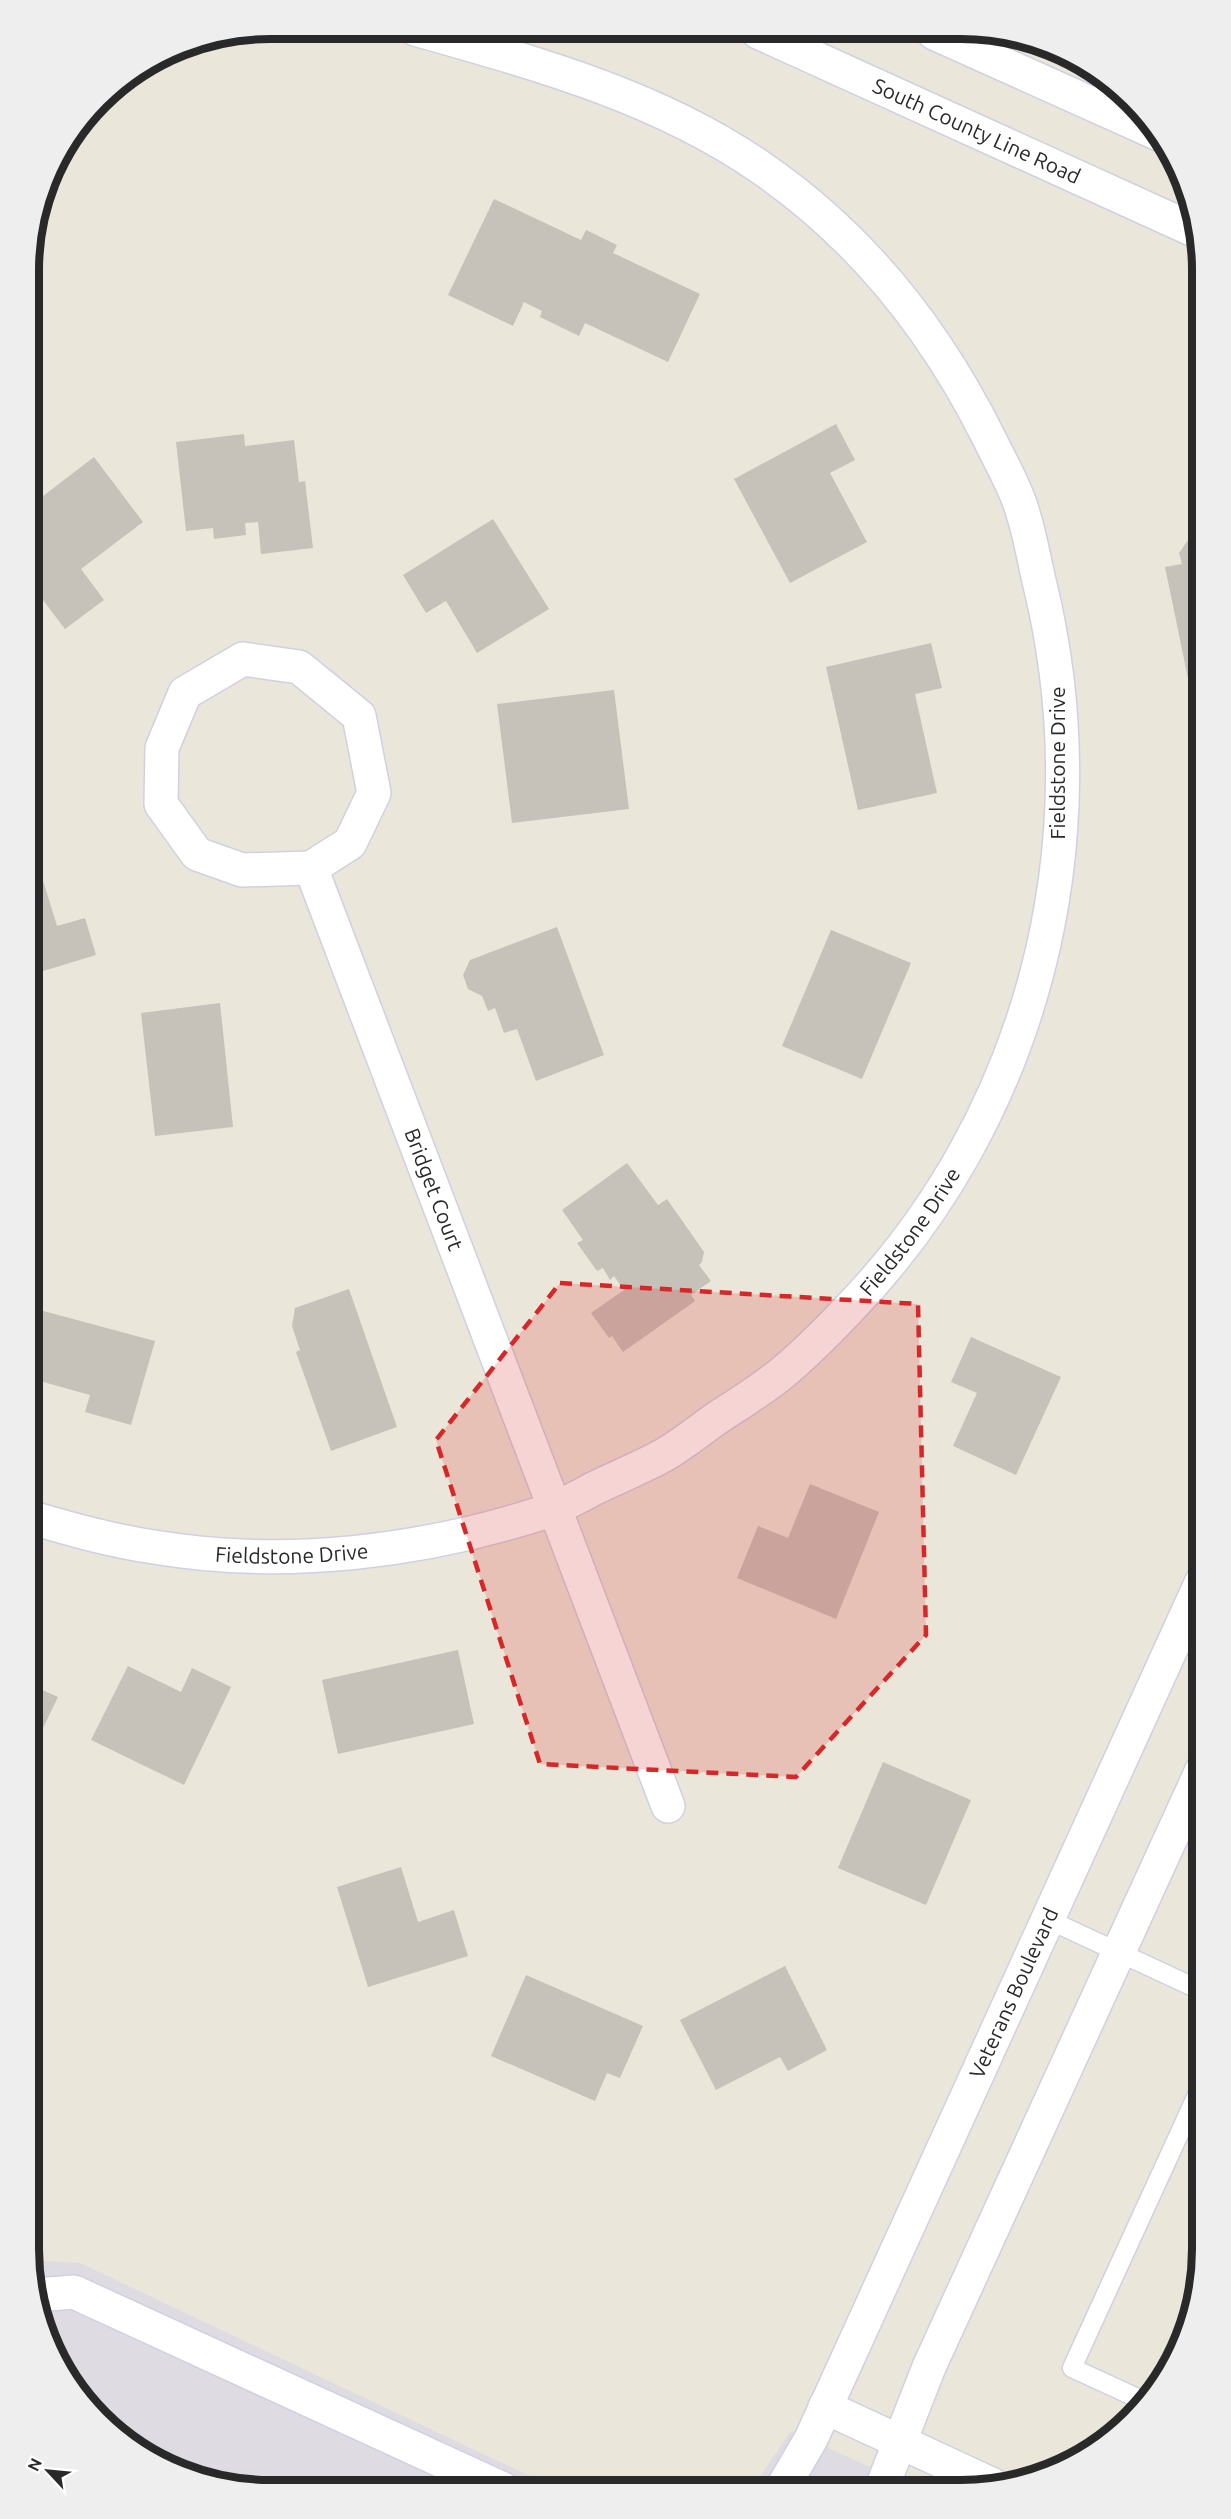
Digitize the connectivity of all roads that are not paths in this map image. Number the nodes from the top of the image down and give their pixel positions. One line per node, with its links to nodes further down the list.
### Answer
1 (448, 39): 7 (street, Fieldstone Drive)
2 (773, 39): 5 (street, South County Line Road)
3 (947, 39): 4 (street)
4 (1142, 126)
5 (1188, 228)
6 (311, 868): 6 (street); 7 (street, Bridget Court)
7 (554, 1509): 8 (street, Fieldstone Drive); 11 (street)
8 (39, 1520)
9 (1192, 1603): 12 (street, Veterans Boulevard)
10 (1192, 1792): 13 (street)
11 (668, 1806)
12 (1047, 1919): 13 (lane); 18 (street, Veterans Boulevard)
13 (1119, 1952): 14 (lane); 19 (street)
14 (1192, 1985)
15 (1192, 2106): 17 (lane)
16 (43, 2294): 21 (street)
17 (1137, 2398)
18 (825, 2407): 19 (street); 22 (street, Veterans Boulevard)
19 (900, 2442): 20 (street); 23 (street)
20 (981, 2479)
21 (483, 2480)
22 (787, 2480)
23 (885, 2480)

